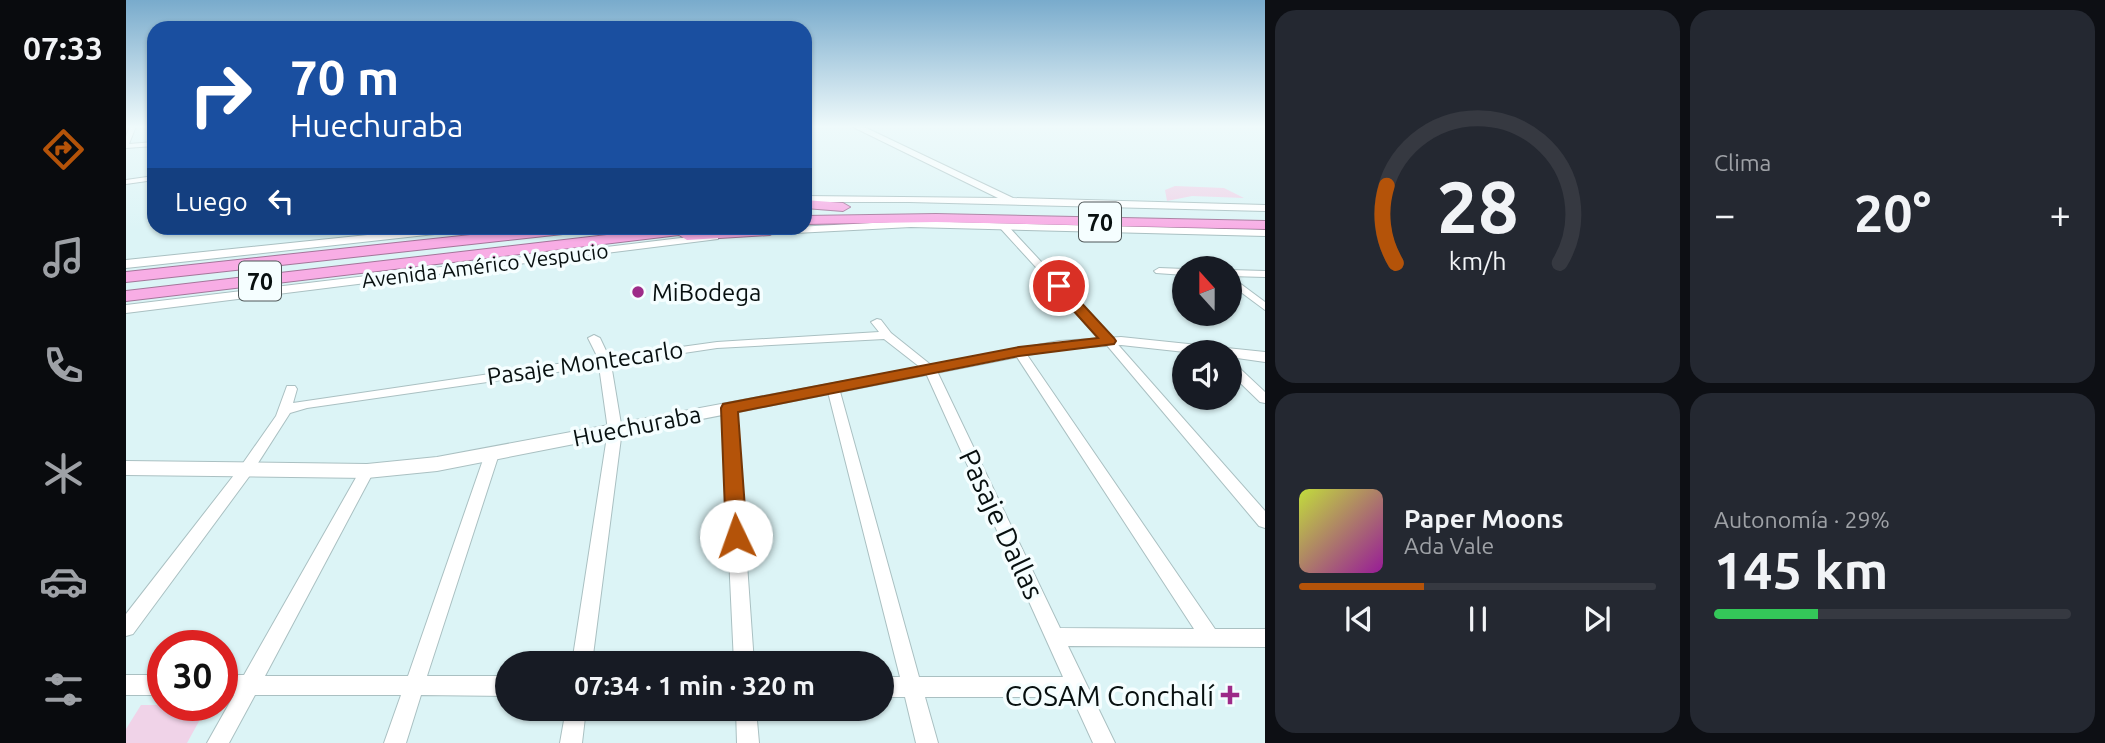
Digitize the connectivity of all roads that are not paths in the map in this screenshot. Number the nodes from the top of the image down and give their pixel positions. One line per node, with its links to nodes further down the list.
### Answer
1 (914, 161): 5 (main road)
2 (928, 161): 7 (main road)
3 (147, 179): 4 (street)
4 (126, 182)
5 (998, 201): 6 (main road); 7 (main road)
6 (812, 202)
7 (1014, 202): 9 (main road)
8 (812, 203): 10 (highway)
9 (1265, 208)
10 (897, 211): 11 (highway, 70); 12 (highway, 70)
11 (812, 212)
12 (1265, 216)
13 (812, 220): 14 (highway, 70)
14 (1265, 225)
15 (1004, 227): 16 (main road, Avenida Américo Vespucio); 17 (main road, Avenida Américo Vespucio); 39 (street)
16 (812, 229)
17 (1265, 233)
18 (397, 235): 26 (main road, Avenida Américo Vespucio)
19 (453, 235): 25 (highway)
20 (506, 235): 25 (highway, 70)
21 (645, 235): 24 (highway, 70)
22 (669, 235): 24 (highway)
23 (729, 235): 35 (main road, Avenida Américo Vespucio)
24 (629, 237): 33 (highway, 70)
25 (345, 252): 31 (highway, 70)
26 (126, 264)
27 (1159, 271): 28 (street)
28 (1172, 272)
29 (1242, 273): 30 (street)
30 (1265, 274)
31 (126, 275)
32 (1242, 289): 34 (street)
33 (126, 296)
34 (1265, 307)
35 (126, 309)
36 (877, 322): 37 (street, Pasaje Dallas)
37 (887, 335): 44 (street, Pasaje Montecarlo); 45 (street, Pasaje Dallas)
38 (594, 338): 44 (street)
39 (1109, 341): 40 (main road, Huechuraba); 41 (main road, Huechuraba); 57 (street)
40 (1172, 347)
41 (1019, 351): 45 (main road, Huechuraba); 60 (street)
42 (1242, 354): 43 (main road, Huechuraba)
43 (1265, 357)
44 (604, 359): 51 (street, Pasaje Montecarlo); 52 (street)
45 (930, 369): 47 (main road, Huechuraba); 59 (street, Pasaje Dallas)
46 (1242, 377): 49 (street)
47 (833, 388): 50 (main road, Huechuraba); 71 (street)
48 (291, 389): 51 (street)
49 (1265, 399)
50 (729, 408): 52 (main road, Huechuraba); 63 (street)
51 (285, 410): 55 (street)
52 (615, 430): 53 (main road, Huechuraba); 62 (street)
53 (492, 454): 56 (main road, Huechuraba); 68 (street)
54 (126, 468): 55 (main road, Huechuraba)
55 (246, 470): 56 (main road, Huechuraba); 58 (street)
56 (367, 471): 67 (street)
57 (1265, 522)
58 (126, 628)
59 (1055, 637): 60 (street); 72 (street, Pasaje Dallas)
60 (1210, 637): 61 (street)
61 (1265, 638)
62 (584, 651)
63 (743, 651)
64 (126, 685): 65 (street)
65 (147, 685)
66 (238, 685): 67 (street)
67 (250, 685): 68 (street); 75 (street)
68 (414, 686): 69 (street); 76 (street)
69 (495, 686)
70 (894, 687): 71 (street)
71 (912, 687): 72 (street); 79 (street)
72 (1079, 687): 80 (street, Pasaje Dallas)
73 (574, 721): 77 (street)
74 (747, 721): 78 (street)
75 (218, 743)
76 (395, 743)
77 (571, 743)
78 (748, 743)
79 (927, 743)
80 (1104, 743)

